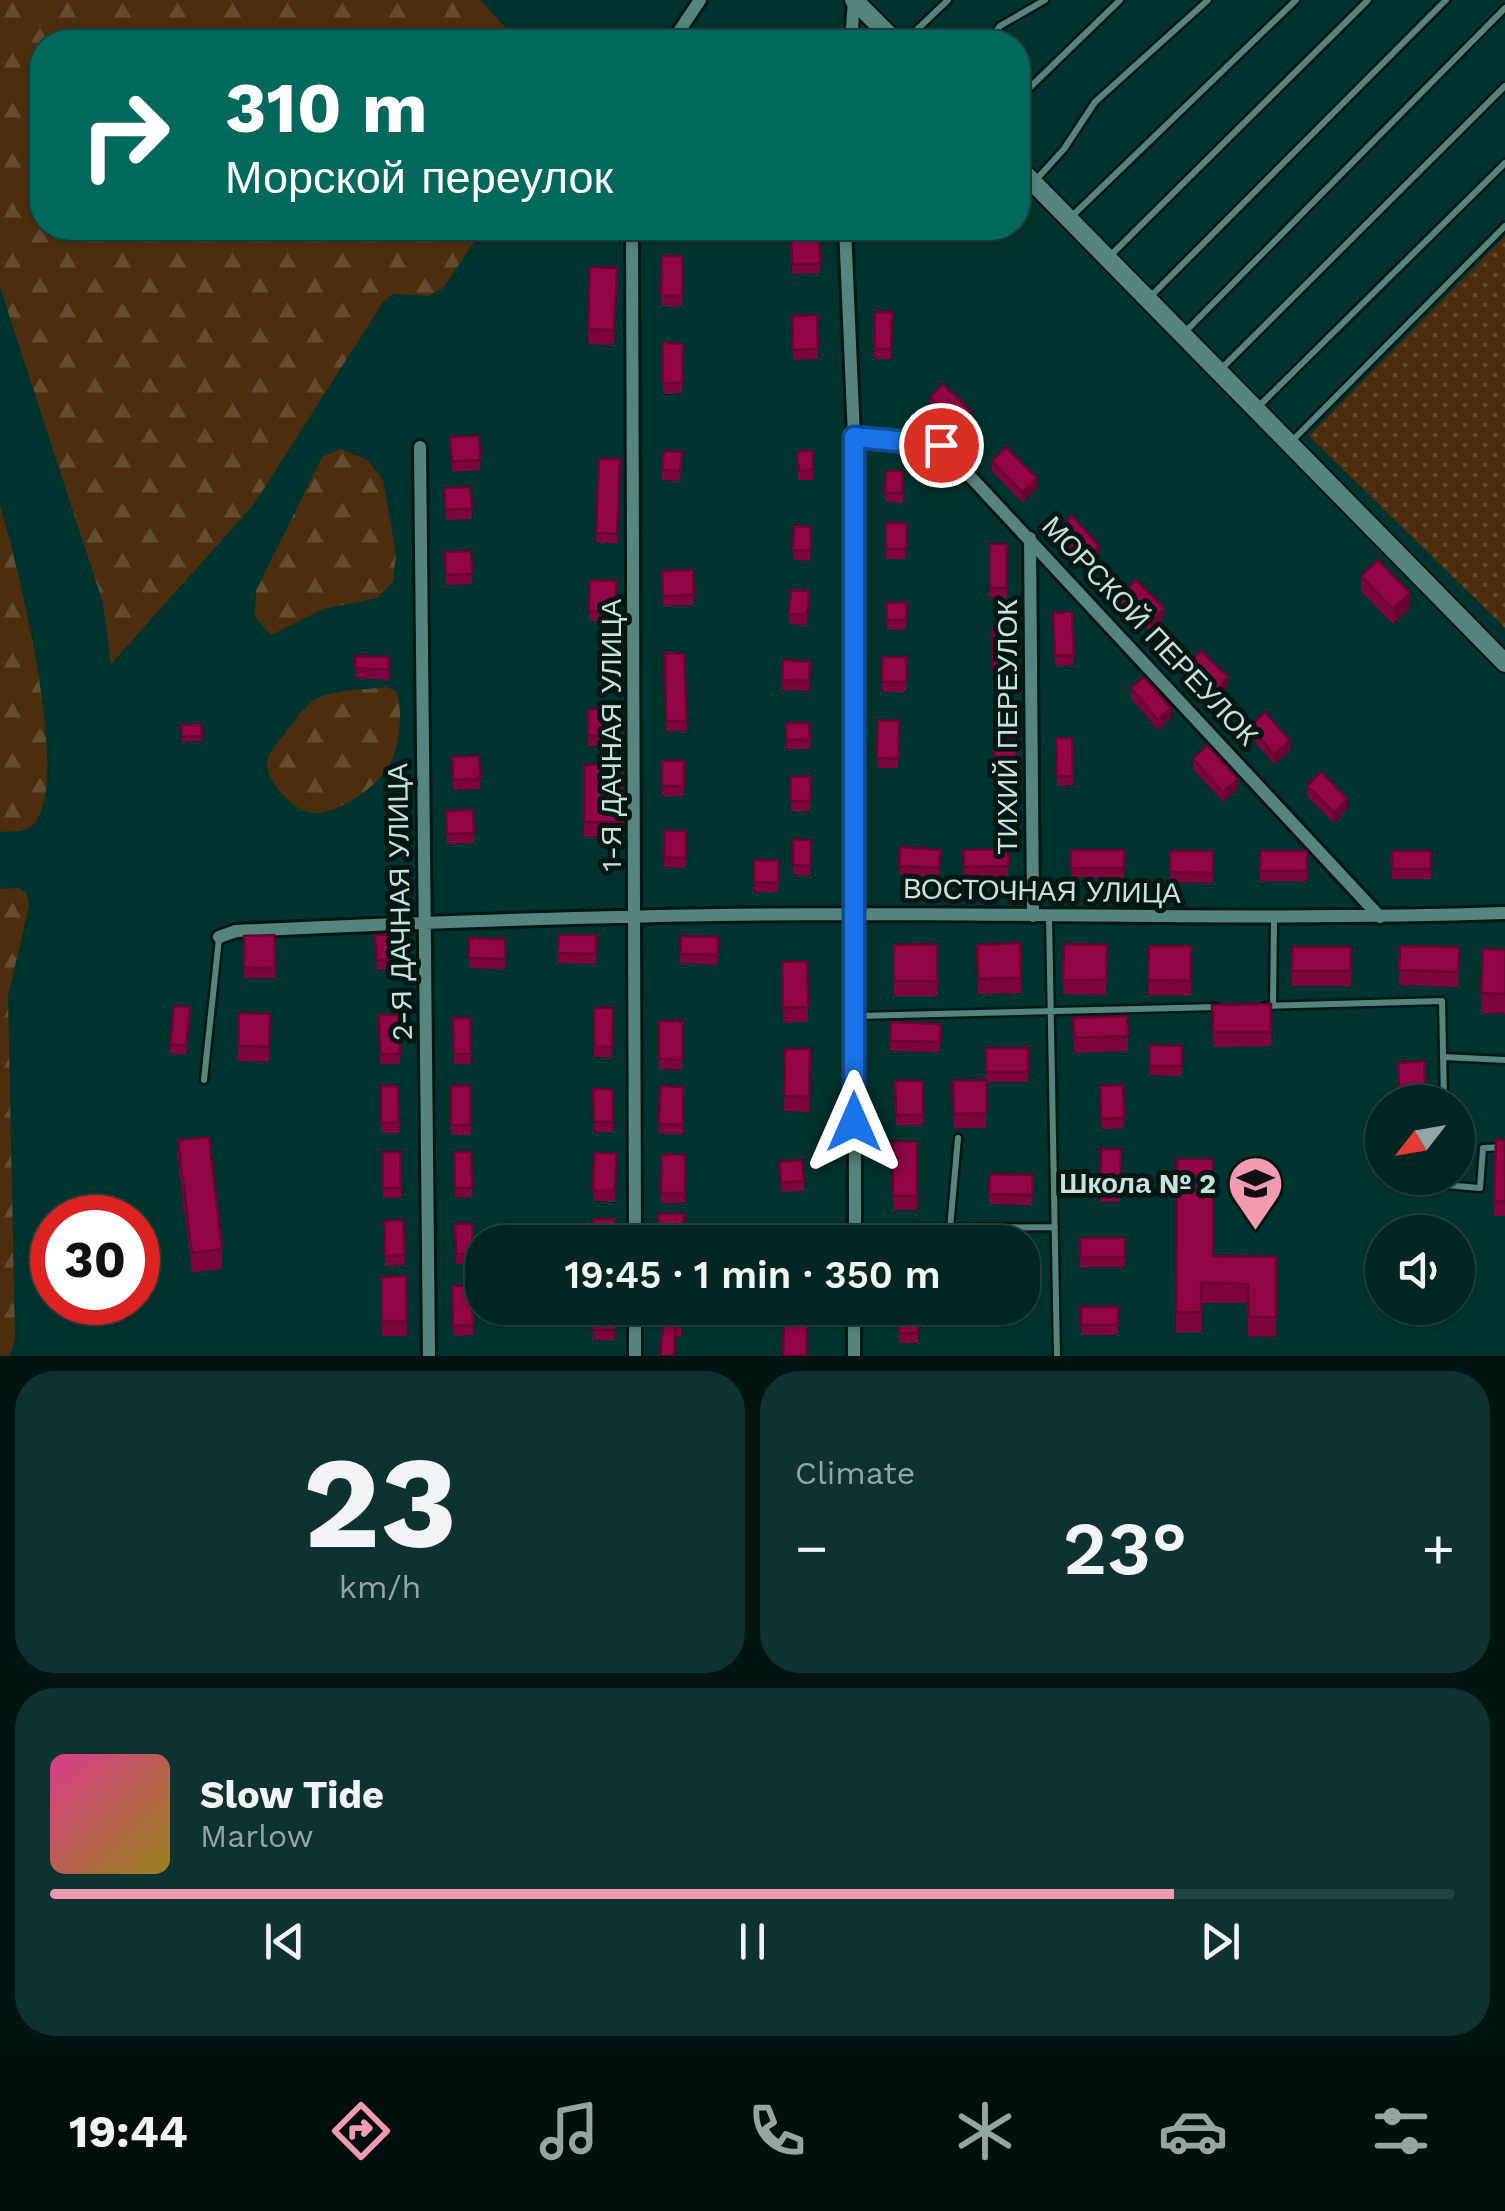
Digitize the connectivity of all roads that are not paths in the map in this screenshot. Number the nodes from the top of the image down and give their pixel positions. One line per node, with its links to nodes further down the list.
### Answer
1 (700, 0): 11 (street)
2 (854, 0): 12 (street); 13 (main road)
3 (948, 0): 14 (lane)
4 (1046, 0): 15 (lane)
5 (1120, 0): 17 (lane)
6 (1208, 0): 20 (lane)
7 (1296, 0): 21 (lane)
8 (1368, 0): 25 (lane)
9 (1446, 0): 26 (lane)
10 (1505, 8): 27 (lane)
11 (680, 30)
12 (852, 30)
13 (884, 30)
14 (917, 30)
15 (997, 30)
16 (1505, 86): 28 (lane)
17 (1030, 87)
18 (1505, 163): 29 (lane)
19 (1030, 179): 20 (main road)
20 (1034, 183): 21 (main road)
21 (1069, 219): 25 (main road)
22 (1505, 226): 31 (lane)
23 (632, 240): 40 (street, 1-Я ДАЧНАЯ УЛИЦА)
24 (846, 240): 30 (street)
25 (1108, 258): 26 (main road)
26 (1148, 299): 27 (main road)
27 (1183, 335): 28 (main road)
28 (1219, 372): 29 (main road)
29 (1256, 409): 31 (main road)
30 (854, 437): 33 (street, МОРСКОЙ ПЕРЕУЛОК); 36 (street)
31 (1290, 444): 34 (main road)
32 (420, 447): 42 (street, 2-Я ДАЧНАЯ УЛИЦА)
33 (1030, 538): 37 (street, ТИХИЙ ПЕРЕУЛОК); 39 (street, МОРСКОЙ ПЕРЕУЛОК)
34 (1505, 663)
35 (1505, 913): 39 (street, ВОСТОЧНАЯ УЛИЦА)
36 (852, 914): 37 (street, ВОСТОЧНАЯ УЛИЦА); 40 (street, ВОСТОЧНАЯ УЛИЦА); 48 (street)
37 (1033, 916): 38 (street, ВОСТОЧНАЯ УЛИЦА)
38 (1048, 916): 41 (street, ВОСТОЧНАЯ УЛИЦА); 47 (lane)
39 (1380, 917): 41 (street, ВОСТОЧНАЯ УЛИЦА)
40 (638, 919): 42 (street, ВОСТОЧНАЯ УЛИЦА); 56 (street, 1-Я ДАЧНАЯ УЛИЦА)
41 (1274, 919): 46 (lane)
42 (426, 922): 43 (street, ВОСТОЧНАЯ УЛИЦА); 63 (street, 2-Я ДАЧНАЯ УЛИЦА)
43 (220, 936): 51 (lane)
44 (1236, 1006): 47 (lane)
45 (1255, 1006): 46 (lane)
46 (1273, 1006): 49 (lane)
47 (1051, 1011): 48 (lane); 60 (lane)
48 (854, 1016): 57 (street)
49 (1443, 1057): 50 (lane); 52 (lane)
50 (1505, 1060)
51 (204, 1080)
52 (1444, 1085)
53 (958, 1138): 58 (lane)
54 (1505, 1147): 55 (lane)
55 (1475, 1188)
56 (636, 1225)
57 (855, 1225)
58 (950, 1225)
59 (1040, 1227): 60 (lane)
60 (1054, 1227): 66 (lane)
61 (635, 1325): 64 (street)
62 (854, 1325): 65 (street)
63 (429, 1356)
64 (634, 1356)
65 (854, 1356)
66 (1057, 1356)

